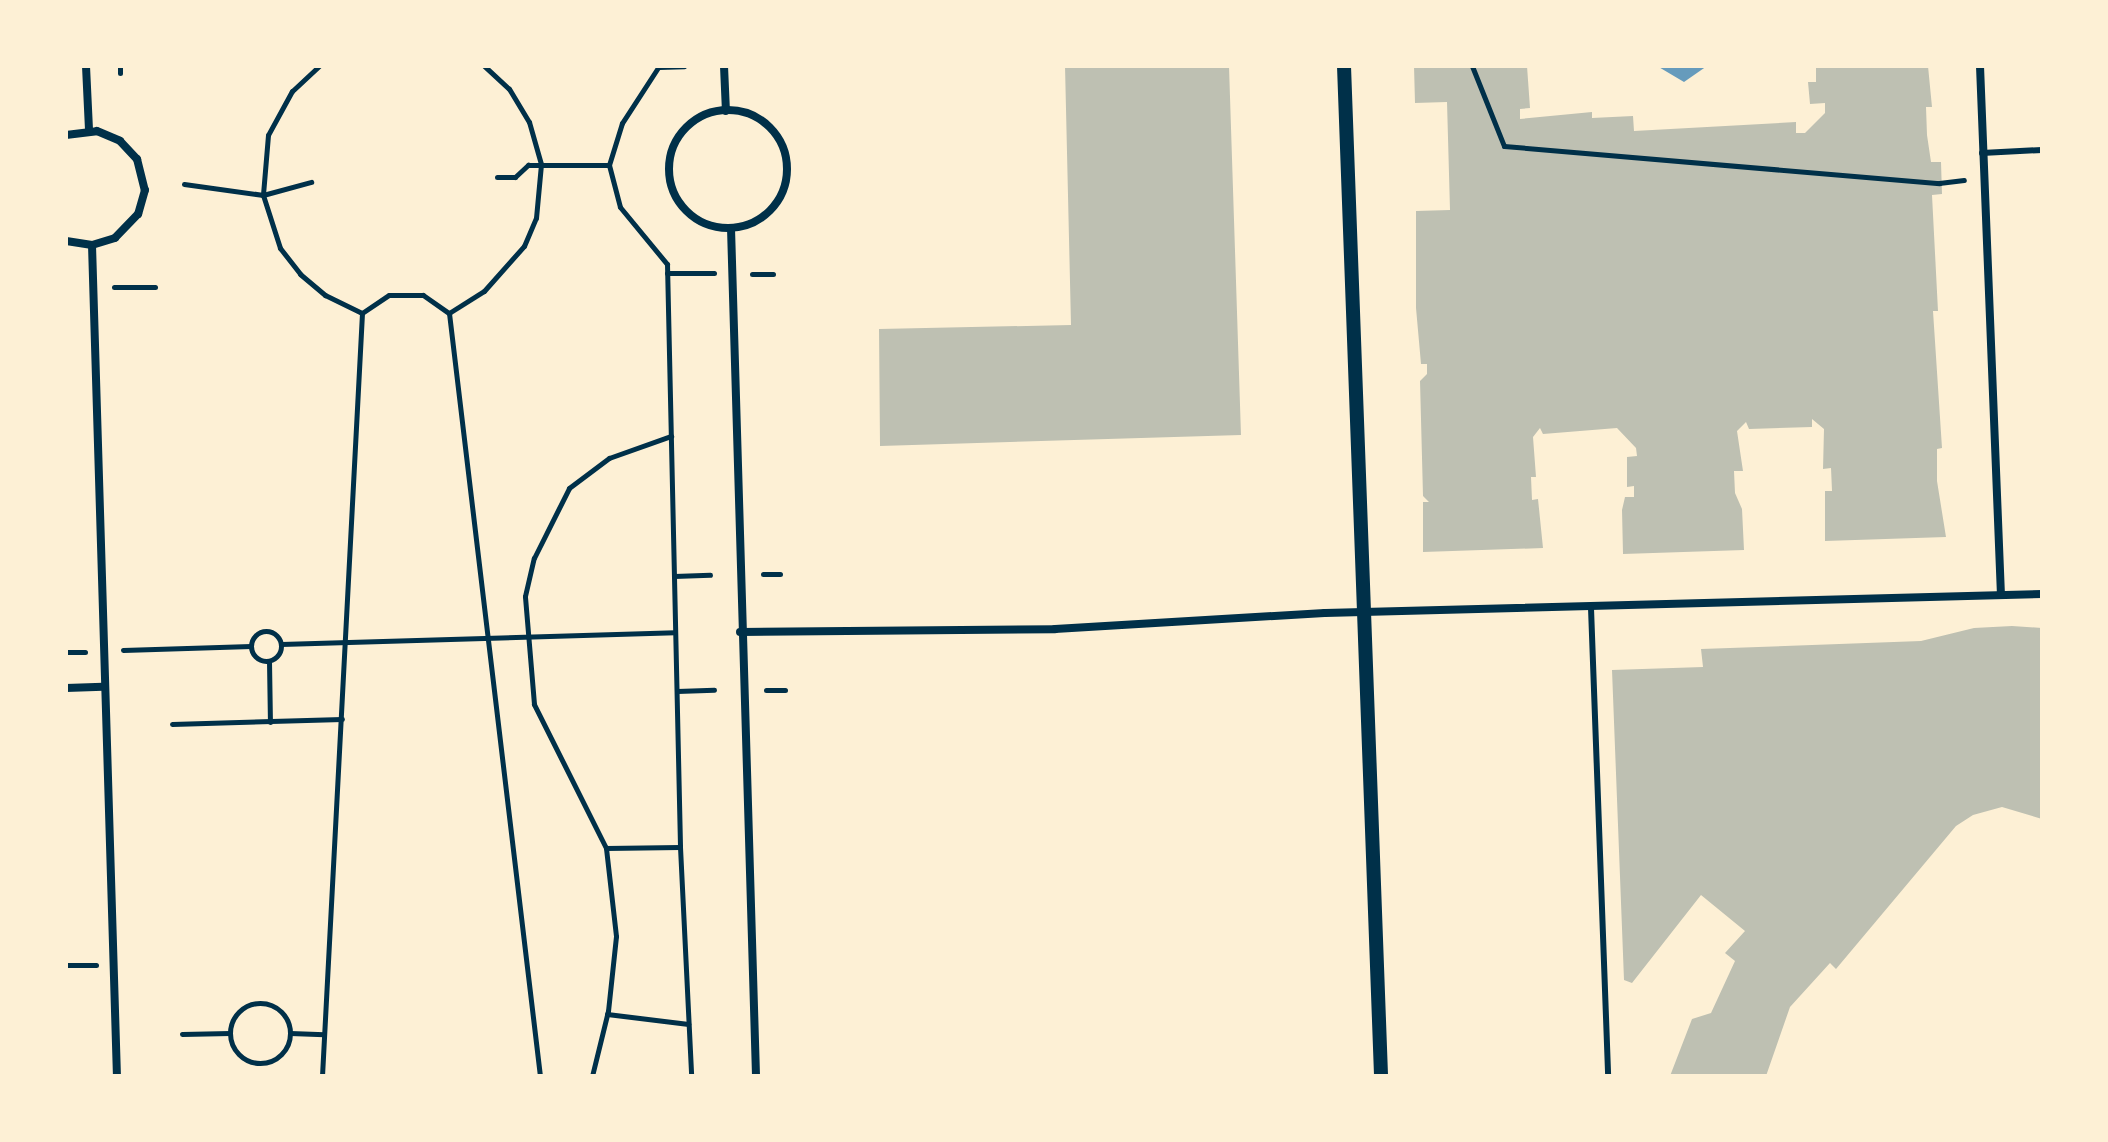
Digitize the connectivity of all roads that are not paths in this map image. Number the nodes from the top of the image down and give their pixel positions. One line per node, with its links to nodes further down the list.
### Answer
1 (86, 66): 6 (street)
2 (724, 66): 5 (street)
3 (1344, 66): 16 (street)
4 (1980, 66): 9 (street)
5 (726, 111): 10 (street); 10 (street)
6 (89, 130): 7 (street); 12 (street)
7 (66, 135)
8 (2042, 150): 9 (lane)
9 (1982, 153): 14 (street)
10 (731, 228): 17 (street)
11 (66, 241): 12 (street)
12 (92, 245): 18 (street)
13 (2042, 594): 14 (street)
14 (2001, 595): 15 (street)
15 (1591, 608): 16 (street); 23 (lane)
16 (1364, 614): 17 (street); 22 (street)
17 (740, 632): 21 (street)
18 (103, 687): 19 (street); 20 (street)
19 (66, 688)
20 (117, 1076)
21 (756, 1076)
22 (1381, 1076)
23 (1608, 1076)

